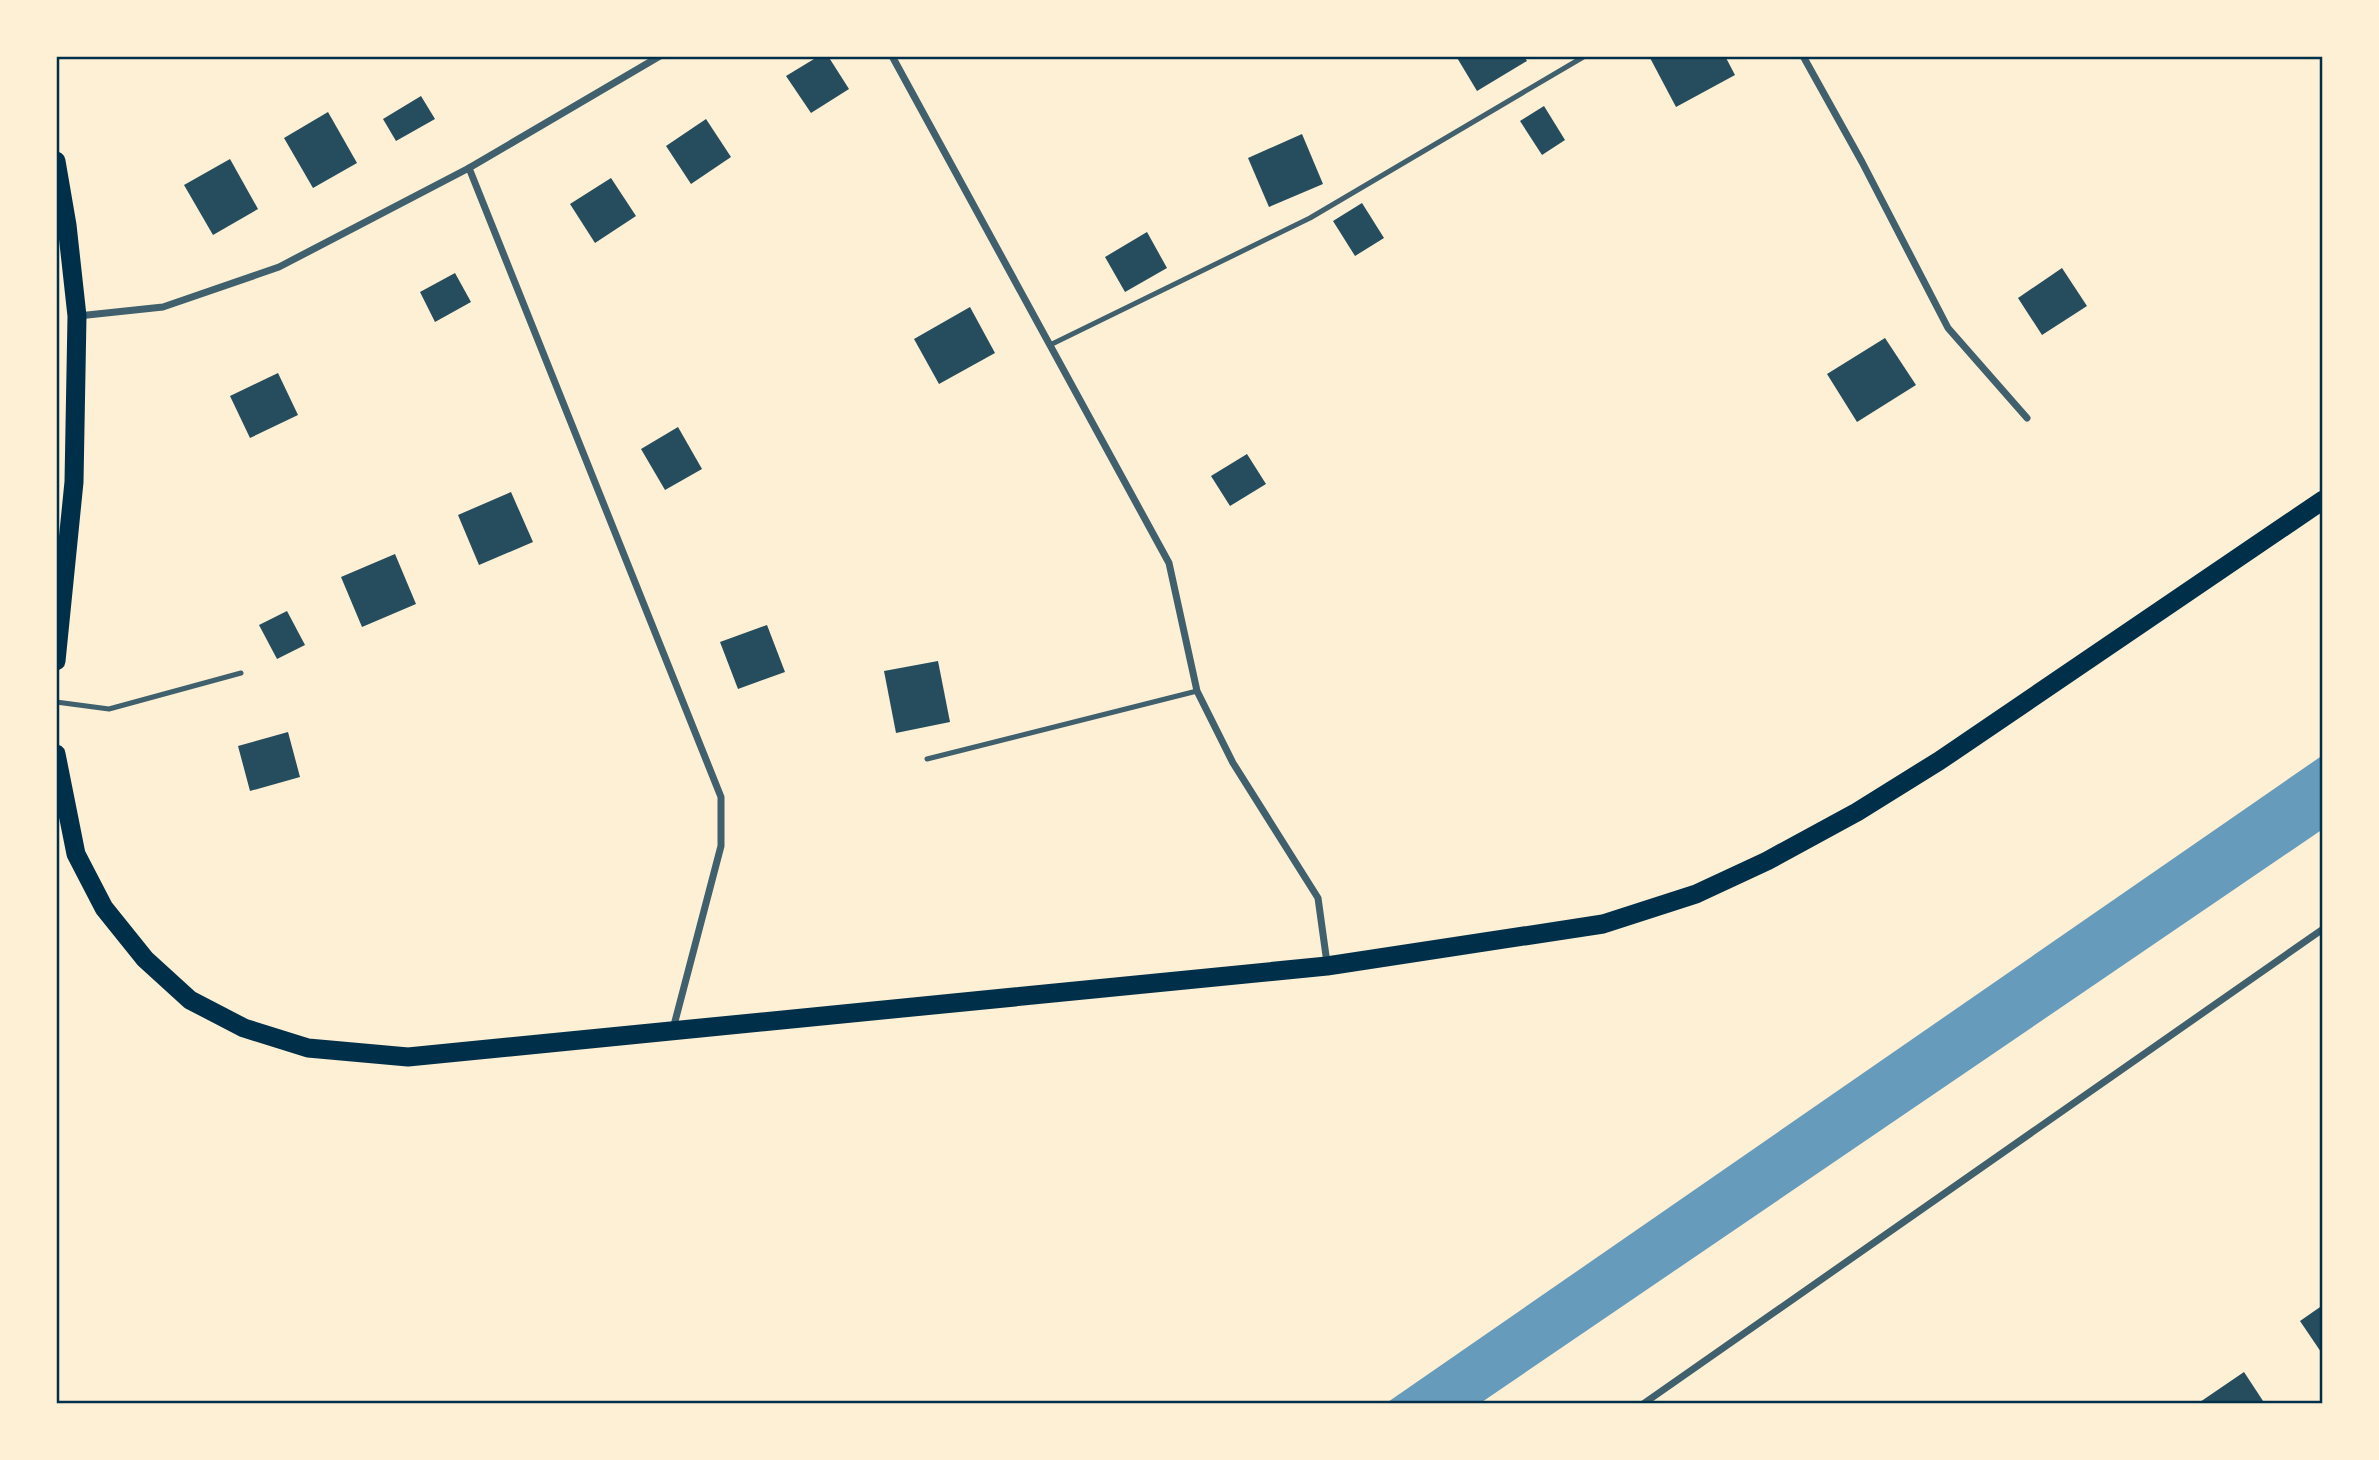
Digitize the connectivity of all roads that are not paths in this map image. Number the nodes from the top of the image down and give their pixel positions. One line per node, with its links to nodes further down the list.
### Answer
1 (660, 56): 6 (street)
2 (892, 56): 8 (street)
3 (1585, 56): 8 (lane)
4 (1802, 56): 9 (street)
5 (56, 161): 7 (highway)
6 (469, 168): 7 (street); 19 (street)
7 (77, 316): 11 (highway)
8 (1050, 345): 13 (street)
9 (2027, 418)
10 (2323, 500): 18 (highway)
11 (56, 661)
12 (241, 673): 14 (lane)
13 (1198, 691): 16 (lane); 18 (street)
14 (56, 702)
15 (56, 754): 19 (highway)
16 (927, 759)
17 (2323, 929): 20 (street)
18 (1327, 966): 19 (highway)
19 (672, 1031)
20 (1643, 1404)

